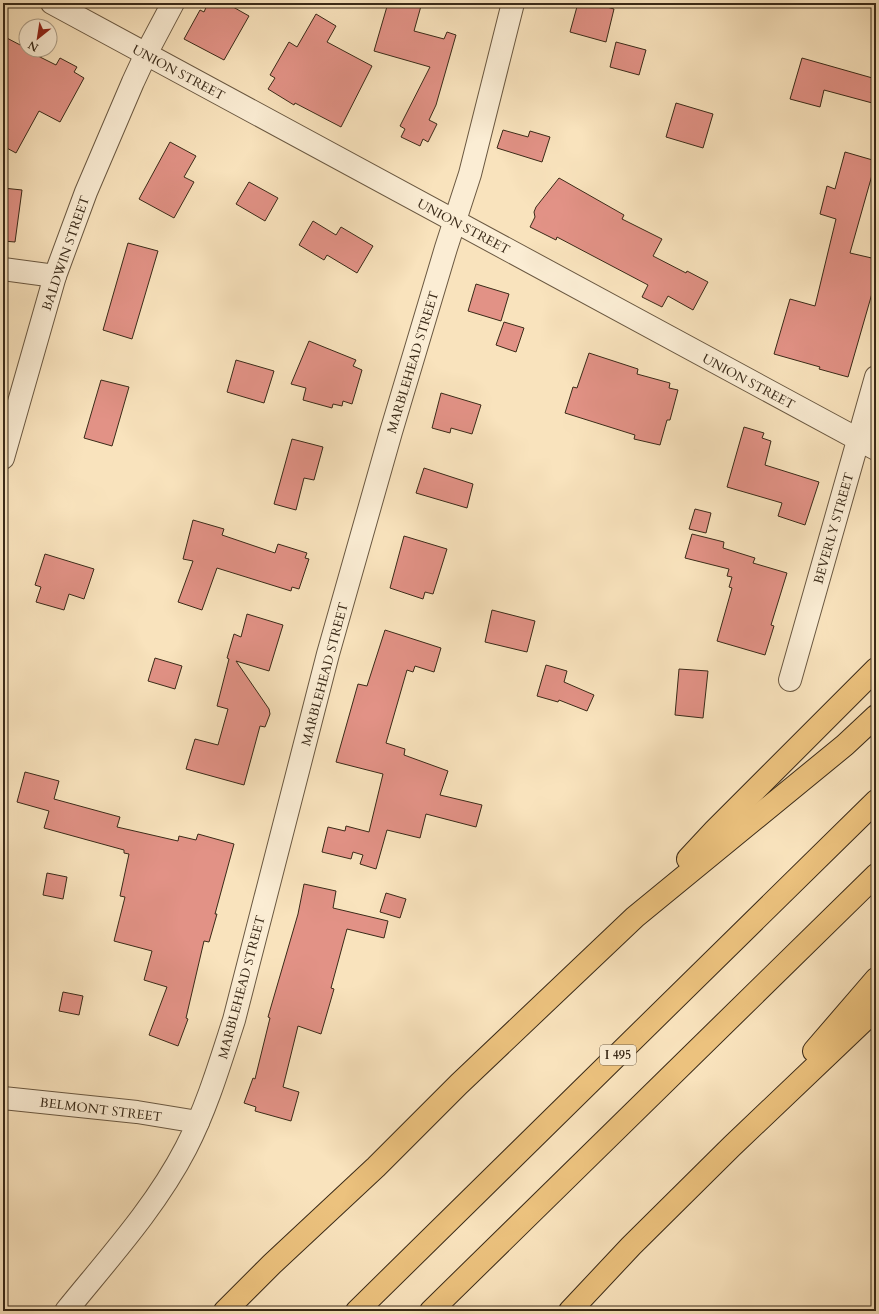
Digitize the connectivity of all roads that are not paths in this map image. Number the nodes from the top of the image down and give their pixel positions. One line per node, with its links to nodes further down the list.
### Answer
1 (52, 3): 4 (street, UNION STREET)
2 (173, 3): 4 (street, BALDWIN STREET)
3 (513, 3): 5 (street, MARBLEHEAD STREET)
4 (146, 54): 5 (street, UNION STREET); 7 (street, BALDWIN STREET)
5 (454, 221): 9 (street, UNION STREET); 20 (street, MARBLEHEAD STREET)
6 (3, 269): 7 (street)
7 (55, 276): 10 (street, BALDWIN STREET)
8 (876, 377): 9 (street, BEVERLY STREET)
9 (867, 444): 12 (street, BEVERLY STREET)
10 (3, 458)
11 (876, 669): 16 (highway)
12 (790, 680)
13 (876, 716): 16 (highway)
14 (876, 801): 23 (highway, I 495)
15 (876, 875): 24 (highway)
16 (635, 917): 22 (highway)
17 (876, 979): 21 (highway)
18 (876, 1009): 21 (highway)
19 (3, 1098): 20 (street, BELMONT STREET)
20 (198, 1122): 25 (street, MARBLEHEAD STREET)
21 (732, 1146): 26 (highway)
22 (228, 1309)
23 (359, 1310)
24 (432, 1310)
25 (66, 1311)
26 (570, 1311)

